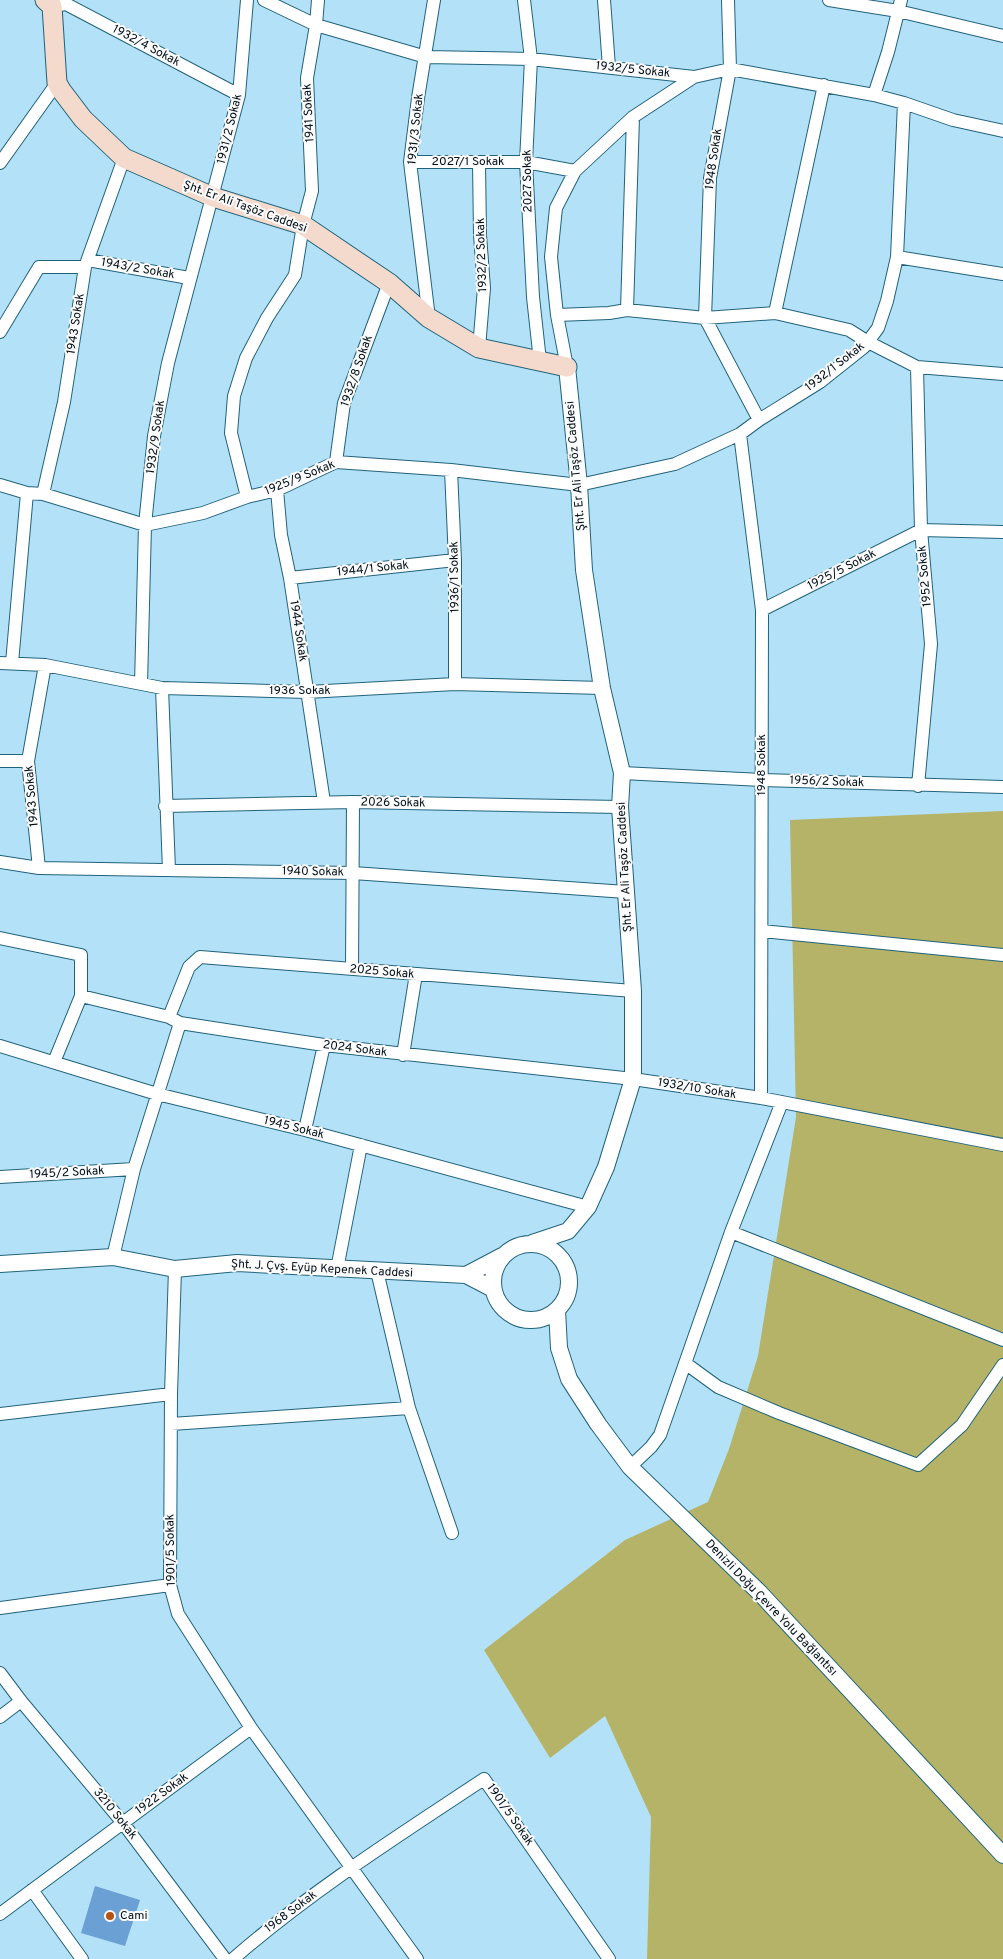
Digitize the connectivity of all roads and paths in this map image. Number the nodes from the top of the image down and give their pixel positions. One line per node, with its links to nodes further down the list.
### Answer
1 (247, 0): 20 (street, 1931/2 Sokak)
2 (264, 0): 11 (street, 1932/5 Sokak)
3 (318, 0): 11 (street, 1941 Sokak)
4 (434, 0): 13 (street, 1931/3 Sokak)
5 (524, 0): 14 (street, 2027 Sokak)
6 (604, 0): 15 (street)
7 (728, 0): 16 (street, 1948 Sokak)
8 (830, 0): 10 (street)
9 (58, 2): 18 (main road); 20 (street, 1932/4 Sokak)
10 (899, 5): 12 (street); 21 (street)
11 (316, 25): 13 (street, 1932/5 Sokak); 32 (street, 1941 Sokak)
12 (1003, 36)
13 (426, 56): 14 (street, 1932/5 Sokak); 26 (street, 1931/3 Sokak)
14 (531, 59): 15 (street, 1932/5 Sokak); 28 (street, 2027 Sokak)
15 (609, 68): 17 (street, 1932/5 Sokak)
16 (730, 69): 17 (street, 1932/5 Sokak); 19 (street, 1932/5 Sokak); 42 (street, 1948 Sokak)
17 (694, 77): 23 (street)
18 (57, 83): 25 (main road, Şht. Er Ali Taşöz Caddesi); 29 (street)
19 (824, 85): 21 (street, 1932/5 Sokak); 39 (street)
20 (239, 95): 31 (street, 1931/2 Sokak)
21 (874, 95): 22 (street, 1932/5 Sokak)
22 (904, 103): 24 (street, 1932/5 Sokak); 33 (street, 1932/1 Sokak)
23 (633, 117): 30 (street); 38 (street)
24 (1003, 131)
25 (124, 158): 31 (main road, Şht. Er Ali Taşöz Caddesi); 34 (street, 1943 Sokak)
26 (410, 162): 27 (street, 2027/1 Sokak); 41 (street, 1931/3 Sokak)
27 (479, 162): 28 (street, 2027/1 Sokak); 45 (street, 1932/2 Sokak)
28 (526, 162): 30 (street, 2027/1 Sokak); 46 (street, 2027 Sokak)
29 (0, 163)
30 (575, 171): 40 (street)
31 (213, 197): 32 (main road, Şht. Er Ali Taşöz Caddesi); 36 (street, 1932/9 Sokak)
32 (303, 226): 37 (main road, Şht. Er Ali Taşöz Caddesi); 59 (street)
33 (896, 257): 35 (street); 44 (street, 1932/1 Sokak)
34 (86, 264): 36 (street, 1943/2 Sokak); 43 (street, 1943/2 Sokak); 58 (street, 1943 Sokak)
35 (1003, 274)
36 (189, 278): 60 (street, 1932/9 Sokak)
37 (389, 283): 41 (main road, Şht. Er Ali Taşöz Caddesi); 52 (street, 1932/8 Sokak)
38 (627, 310): 40 (street); 42 (street)
39 (774, 313): 42 (street); 44 (street)
40 (557, 315): 47 (street)
41 (430, 318): 45 (main road, Şht. Er Ali Taşöz Caddesi)
42 (706, 318): 50 (street)
43 (0, 332)
44 (868, 342): 48 (street); 50 (street, 1932/1 Sokak)
45 (479, 348): 46 (main road, Şht. Er Ali Taşöz Caddesi)
46 (540, 361): 47 (main road, Şht. Er Ali Taşöz Caddesi)
47 (567, 367): 55 (street, Şht. Er Ali Taşöz Caddesi)
48 (917, 367): 49 (street); 61 (street, 1952 Sokak)
49 (1003, 374)
50 (759, 420): 51 (street, 1932/1 Sokak)
51 (740, 434): 55 (street, 1932/1 Sokak); 65 (street, 1948 Sokak)
52 (336, 462): 53 (street, 1925/9 Sokak); 56 (street, 1925/9 Sokak)
53 (451, 470): 55 (street, 1925/9 Sokak); 63 (street, 1936/1 Sokak)
54 (0, 484): 57 (street, 1925/9 Sokak)
55 (579, 485): 71 (street, Şht. Er Ali Taşöz Caddesi)
56 (277, 490): 59 (street, 1925/9 Sokak); 64 (street, 1944 Sokak)
57 (27, 493): 58 (street, 1925/9 Sokak); 66 (street)
58 (43, 494): 60 (street, 1925/9 Sokak)
59 (247, 497): 60 (street, 1925/9 Sokak)
60 (145, 525): 68 (street, 1932/9 Sokak)
61 (922, 530): 62 (street); 65 (street, 1925/5 Sokak); 77 (street, 1952 Sokak)
62 (1003, 532)
63 (455, 560): 64 (street, 1944/1 Sokak); 69 (street, 1936/1 Sokak)
64 (290, 578): 72 (street, 1944 Sokak)
65 (762, 610): 76 (street, 1948 Sokak)
66 (6, 663): 67 (street, 1936 Sokak)
67 (45, 665): 68 (street, 1936 Sokak); 73 (street, 1943 Sokak)
68 (141, 684): 70 (street, 1936 Sokak)
69 (455, 684): 71 (street, 1936 Sokak); 72 (street, 1936 Sokak)
70 (162, 688): 72 (street, 1936 Sokak); 81 (street)
71 (602, 688): 75 (street, Şht. Er Ali Taşöz Caddesi)
72 (307, 692): 79 (street, 1944 Sokak)
73 (28, 761): 74 (street); 84 (street, 1943 Sokak)
74 (0, 762)
75 (622, 773): 76 (street, 1956/2 Sokak); 82 (street, Şht. Er Ali Taşöz Caddesi)
76 (762, 780): 77 (street, 1956/2 Sokak); 88 (street, 1948 Sokak)
77 (918, 786): 78 (street, 1956/2 Sokak)
78 (1003, 787)
79 (324, 802): 80 (street, 2026 Sokak); 81 (street, 2026 Sokak)
80 (353, 802): 82 (street, 2026 Sokak); 86 (street)
81 (165, 806): 85 (street)
82 (620, 807): 87 (street, Şht. Er Ali Taşöz Caddesi)
83 (0, 862): 84 (street, 1940 Sokak)
84 (38, 868): 85 (street, 1940 Sokak)
85 (169, 870): 86 (street, 1940 Sokak)
86 (353, 873): 87 (street, 1940 Sokak); 91 (street)
87 (626, 892): 93 (street, Şht. Er Ali Taşöz Caddesi)
88 (762, 931): 90 (street); 102 (street, 1948 Sokak)
89 (0, 938): 94 (street)
90 (1003, 955)
91 (352, 969): 92 (street, 2025 Sokak); 95 (street, 2025 Sokak)
92 (416, 974): 93 (street, 2025 Sokak); 98 (street)
93 (633, 991): 100 (street, Şht. Er Ali Taşöz Caddesi)
94 (81, 996): 95 (street, 2024 Sokak); 99 (street)
95 (175, 1020): 96 (street, 2024 Sokak); 101 (street, 2025 Sokak)
96 (324, 1045): 98 (street, 2024 Sokak); 104 (street)
97 (0, 1046): 99 (street, 1945 Sokak)
98 (403, 1055): 100 (street, 2024 Sokak)
99 (54, 1062): 101 (street, 1945 Sokak)
100 (633, 1079): 102 (street, 1932/10 Sokak); 109 (street, Şht. Er Ali Taşöz Caddesi)
101 (157, 1094): 104 (street, 1945 Sokak); 107 (street, 2025 Sokak)
102 (760, 1098): 103 (street, 1932/10 Sokak)
103 (782, 1102): 106 (street, 1932/10 Sokak); 111 (street)
104 (305, 1130): 105 (street, 1945 Sokak)
105 (361, 1145): 109 (street, 1945 Sokak); 118 (street)
106 (1003, 1145)
107 (134, 1169): 108 (street, 1945/2 Sokak); 114 (street, 2025 Sokak)
108 (0, 1177)
109 (588, 1207): 110 (street, Şht. Er Ali Taşöz Caddesi)
110 (568, 1230): 112 (street); 115 (street)
111 (731, 1232): 124 (street); 126 (street)
112 (532, 1243): 113 (street); 115 (street)
113 (502, 1256): 120 (street); 121 (street)
114 (113, 1257): 116 (street, Şht. J. Çvş. Eyüp Kepenek Caddesi); 117 (street, Şht. J. Çvş. Eyüp Kepenek Caddesi)
115 (564, 1262): 122 (street)
116 (0, 1264)
117 (175, 1269): 118 (street, Şht. J. Çvş. Eyüp Kepenek Caddesi); 128 (street, 1901/5 Sokak)
118 (337, 1269): 119 (street, Şht. J. Çvş. Eyüp Kepenek Caddesi)
119 (377, 1271): 120 (street, Şht. J. Çvş. Eyüp Kepenek Caddesi); 129 (street)
120 (466, 1276): 121 (street)
121 (493, 1290): 123 (street)
122 (557, 1310): 123 (street); 125 (street)
123 (538, 1320): 125 (street)
124 (1003, 1340)
125 (559, 1348): 132 (street, Denizli Doğu Çevre Yolu Bağlantısı)
126 (685, 1364): 127 (street); 132 (street)
127 (1003, 1365)
128 (171, 1394): 130 (street); 131 (street, 1901/5 Sokak)
129 (409, 1408): 131 (street); 133 (street)
130 (0, 1414)
131 (171, 1424): 134 (street, 1901/5 Sokak)
132 (630, 1467): 141 (street, Denizli Doğu Çevre Yolu Bağlantısı)
133 (452, 1533)
134 (170, 1584): 135 (street); 139 (street, 1901/5 Sokak)
135 (0, 1608)
136 (0, 1673): 137 (street, 3210 Sokak)
137 (21, 1701): 138 (street); 140 (street, 3210 Sokak)
138 (0, 1717)
139 (251, 1728): 140 (street, 1922 Sokak); 142 (street, 1901/5 Sokak)
140 (123, 1823): 143 (street, 1922 Sokak); 146 (street, 3210 Sokak)
141 (1003, 1854)
142 (350, 1867): 147 (street, 1968 Sokak); 148 (street, 1901/5 Sokak); 149 (street, 1901/5 Sokak)
143 (32, 1890): 144 (street, 1922 Sokak); 145 (street)
144 (0, 1914)
145 (82, 1959)
146 (225, 1959)
147 (233, 1959)
148 (417, 1959)
149 (609, 1959)

